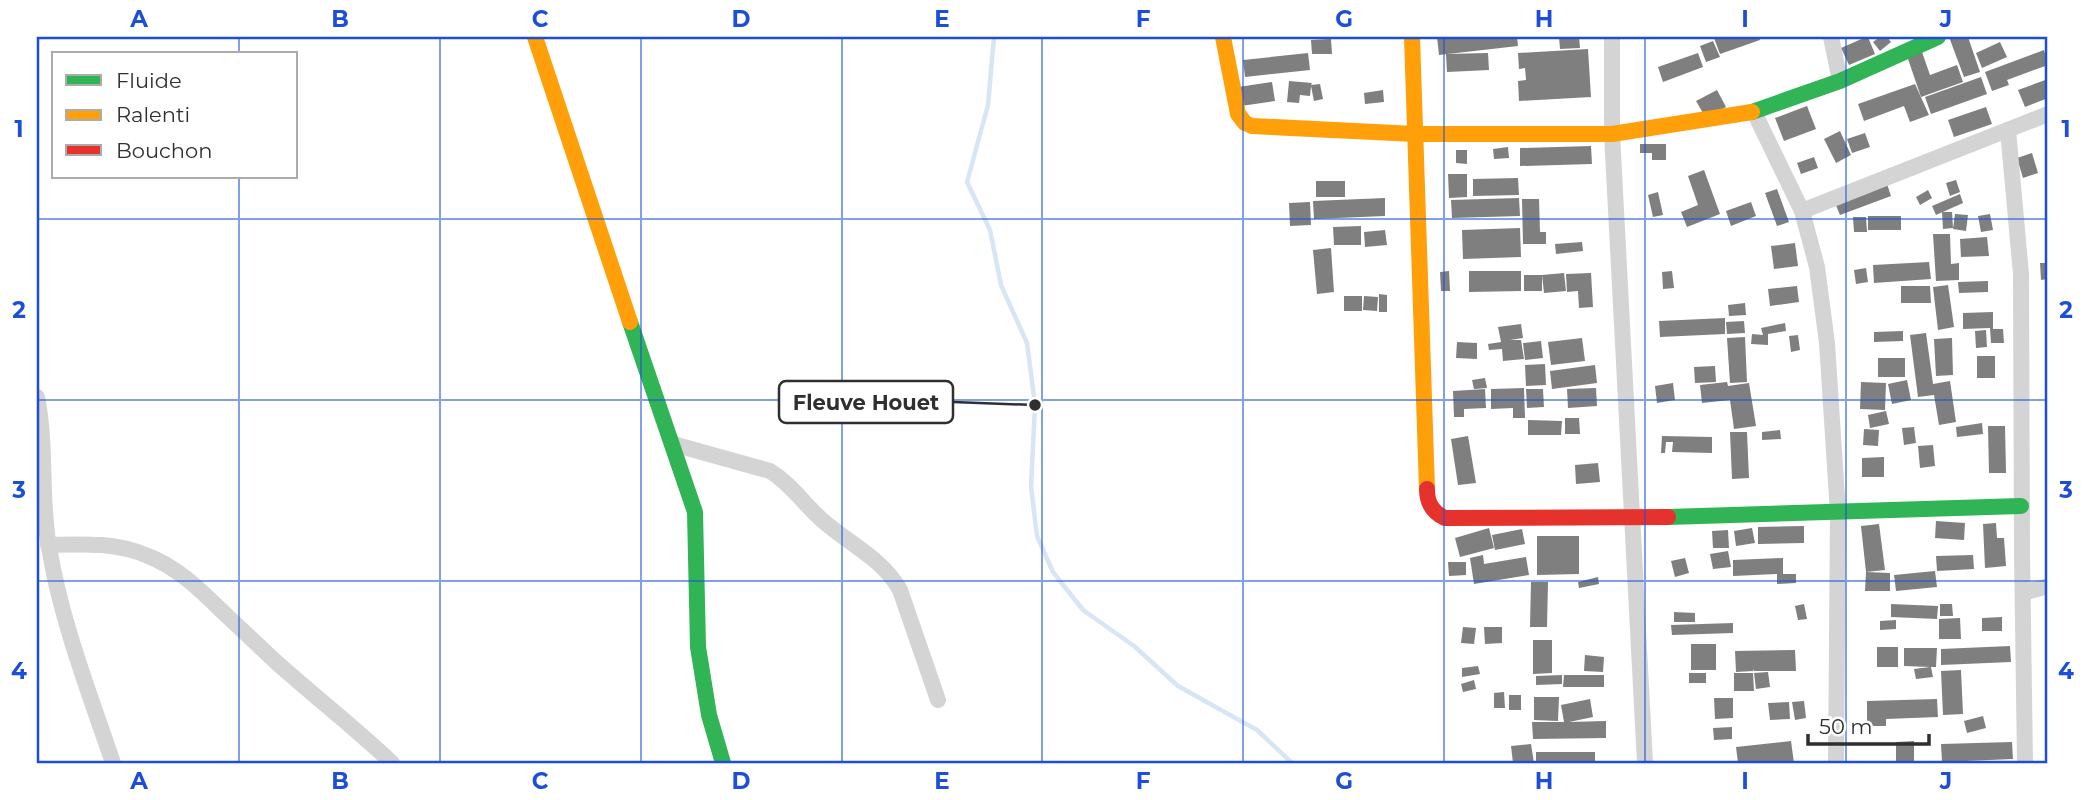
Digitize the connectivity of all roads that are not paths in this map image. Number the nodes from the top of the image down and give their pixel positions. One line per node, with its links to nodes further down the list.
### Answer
1 (535, 37): 15 (street)
2 (1223, 37): 11 (street)
3 (1412, 37): 11 (street)
4 (1612, 37): 12 (street)
5 (1832, 37): 7 (street)
6 (1938, 37): 7 (street)
7 (1840, 81): 8 (street)
8 (1754, 112): 12 (street); 13 (street)
9 (2048, 114): 10 (street)
10 (2008, 130): 13 (street); 16 (street)
11 (1415, 134): 12 (street); 18 (street)
12 (1612, 134): 18 (street)
13 (1802, 211): 17 (street)
14 (37, 397): 19 (street)
15 (673, 444): 22 (street); 25 (street)
16 (2021, 506): 17 (street); 21 (street)
17 (1838, 513): 18 (street); 27 (street)
18 (1631, 518): 26 (street)
19 (48, 545): 23 (street); 24 (street)
20 (2048, 586): 21 (street)
21 (2023, 593): 28 (street)
22 (938, 700)
23 (113, 763)
24 (391, 763)
25 (723, 763)
26 (1645, 763)
27 (1836, 763)
28 (2025, 763)

